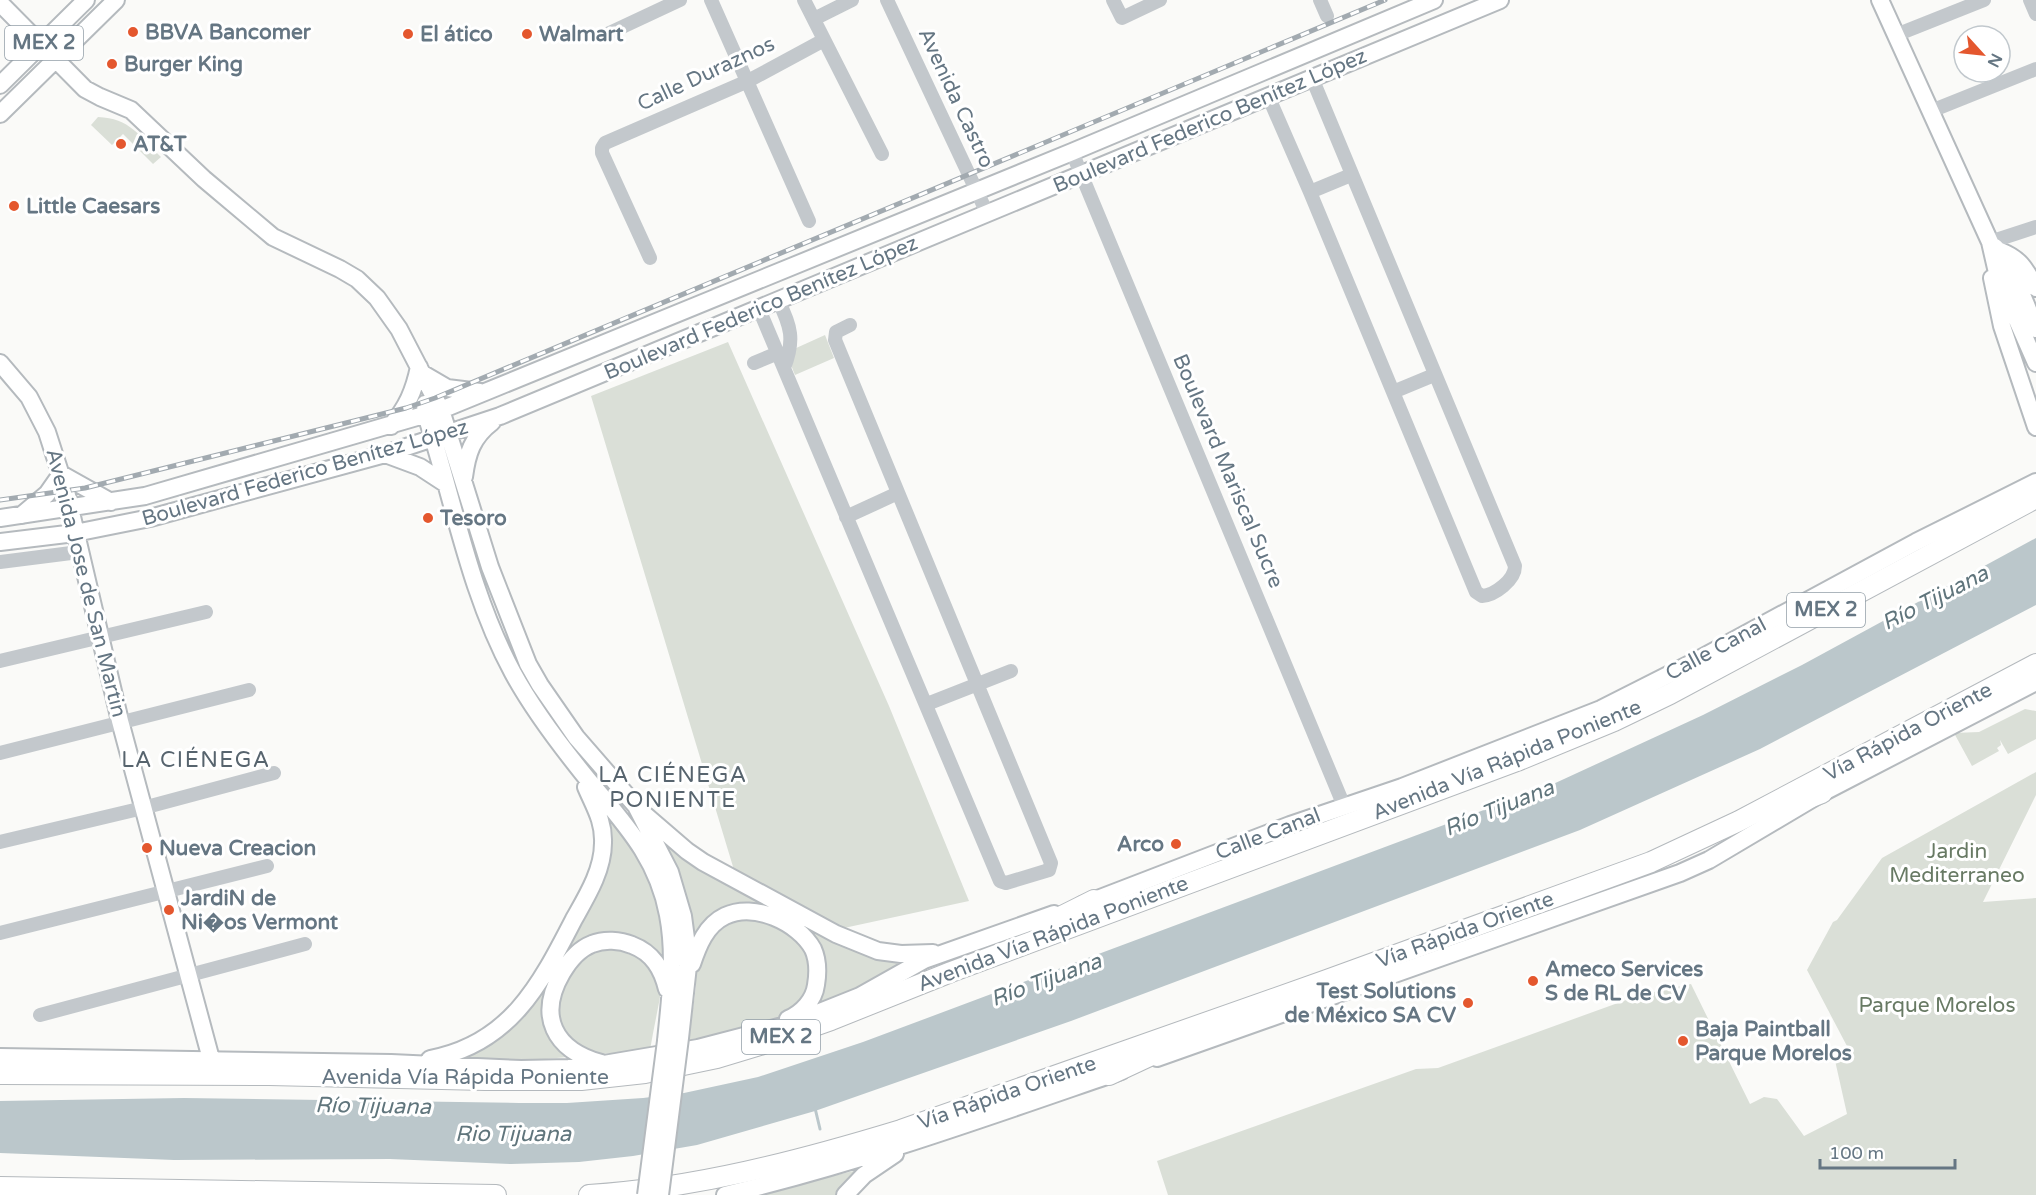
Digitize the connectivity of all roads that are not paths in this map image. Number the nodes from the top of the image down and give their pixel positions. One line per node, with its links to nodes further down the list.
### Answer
1 (86, 0): 23 (main road, MEX 2)
2 (116, 0): 24 (main road, MEX 2)
3 (680, 0): 21 (street)
4 (711, 0): 27 (street)
5 (804, 0): 19 (street)
6 (852, 0): 19 (street)
7 (887, 0): 36 (street, Avenida Castro)
8 (1113, 0): 9 (street)
9 (1160, 0)
10 (1320, 0): 18 (street)
11 (1434, 0): 32 (main road, Boulevard Federico Benítez López)
12 (1500, 0): 26 (main road, Boulevard Federico Benítez López)
13 (1880, 0): 20 (main road)
14 (1984, 0): 20 (street)
15 (2030, 0): 17 (street)
16 (0, 3): 23 (main road)
17 (2036, 14)
18 (1327, 16)
19 (814, 20): 22 (street)
20 (1896, 35): 30 (main road)
21 (603, 36)
22 (824, 40): 27 (street, Calle Duraznos); 33 (street)
23 (41, 46): 24 (main road); 28 (main road, MEX 2)
24 (55, 60): 31 (main road, MEX 2); 53 (main road)
25 (2036, 69): 30 (street)
26 (1312, 78): 29 (main road, Boulevard Federico Benítez López); 35 (street)
27 (748, 81): 39 (street); 42 (street, Calle Duraznos)
28 (0, 85)
29 (1269, 98): 34 (main road, Boulevard Federico Benítez López); 37 (street)
30 (1931, 111): 41 (main road)
31 (0, 114)
32 (1072, 152): 34 (street, Boulevard Mariscal Sucre); 36 (main road, Boulevard Federico Benítez López)
33 (882, 154)
34 (1082, 175): 38 (main road, Boulevard Federico Benítez López); 99 (street, Boulevard Mariscal Sucre)
35 (1351, 175): 37 (street); 54 (street)
36 (976, 191): 38 (street, Avenida Castro); 55 (main road, Boulevard Federico Benítez López)
37 (1310, 192): 56 (street)
38 (987, 213): 44 (main road, Boulevard Federico Benítez López)
39 (810, 221)
40 (2036, 227): 41 (street)
41 (1994, 250): 43 (main road); 47 (main road); 51 (main road); 60 (main road)
42 (650, 258)
43 (2036, 288)
44 (778, 300): 45 (main road, Boulevard Federico Benítez López); 52 (street)
45 (759, 309): 48 (street); 58 (main road, Boulevard Federico Benítez López)
46 (850, 326): 70 (street)
47 (2036, 329)
48 (778, 353): 50 (street); 52 (street)
49 (0, 363): 65 (main road, Avenida Jose de San Martin)
50 (754, 363)
51 (2036, 363)
52 (784, 368): 74 (street)
53 (422, 374): 55 (main road); 57 (main road); 59 (main road)
54 (1434, 375): 56 (street); 56 (street)
55 (490, 392): 57 (main road, Boulevard Federico Benítez López)
56 (1393, 392)
57 (433, 413): 59 (main road, Boulevard Federico Benítez López); 61 (main road)
58 (500, 416): 61 (main road, Boulevard Federico Benítez López); 66 (main road)
59 (390, 427): 63 (main road, Boulevard Federico Benítez López)
60 (2036, 427)
61 (441, 436): 62 (main road, Boulevard Federico Benítez López); 66 (main road); 67 (main road)
62 (385, 454): 67 (main road); 68 (main road, Boulevard Federico Benítez López)
63 (255, 465): 68 (main road); 71 (main road, Boulevard Federico Benítez López)
64 (2036, 470): 69 (main road)
65 (61, 474): 71 (main road); 72 (main road, Avenida Jose de San Martin); 73 (main road)
66 (464, 481): 98 (main road)
67 (446, 484): 94 (main road)
68 (260, 489): 76 (main road, Boulevard Federico Benítez López)
69 (2033, 489): 81 (main road, Calle Canal); 91 (highway, Avenida Vía Rápida Poniente / MEX 2)
70 (898, 493): 74 (street); 87 (street)
71 (111, 502): 72 (main road, Boulevard Federico Benítez López)
72 (70, 509): 73 (main road, Boulevard Federico Benítez López); 76 (main road, Avenida Jose de San Martin)
73 (22, 515): 75 (main road, Boulevard Federico Benítez López)
74 (846, 517): 89 (street)
75 (0, 518)
76 (75, 532): 77 (main road, Boulevard Federico Benítez López); 78 (main road, Avenida Jose de San Martin)
77 (0, 542)
78 (80, 552): 79 (street); 82 (main road, Avenida Jose de San Martin)
79 (0, 562)
80 (206, 612): 82 (street)
81 (1741, 637): 91 (highway); 96 (main road, Calle Canal)
82 (101, 638): 83 (street); 90 (main road, Avenida Jose de San Martin)
83 (0, 662)
84 (2036, 664): 102 (highway, Vía Rápida Oriente)
85 (1011, 671): 87 (street)
86 (2036, 682): 97 (main road)
87 (978, 685): 89 (street); 89 (street)
88 (249, 690): 90 (street)
89 (927, 704)
90 (120, 721): 92 (street); 100 (main road, Avenida Jose de San Martin)
91 (1614, 721): 93 (highway, Avenida Vía Rápida Poniente / MEX 2)
92 (0, 753)
93 (1517, 760): 96 (highway); 109 (highway, Avenida Vía Rápida Poniente / MEX 2)
94 (577, 767): 113 (main road); 120 (main road)
95 (274, 773): 100 (street)
96 (1402, 787): 99 (main road, Calle Canal)
97 (1822, 794): 102 (highway); 124 (main road)
98 (636, 806): 108 (main road); 112 (main road)
99 (1344, 806): 105 (main road, Calle Canal)
100 (143, 808): 101 (street); 104 (main road, Avenida Jose de San Martin)
101 (0, 842)
102 (1651, 862): 111 (highway, Vía Rápida Oriente)
103 (267, 866): 104 (street)
104 (167, 893): 106 (street); 110 (main road, Avenida Jose de San Martin)
105 (1094, 900): 108 (main road, Calle Canal); 109 (highway)
106 (0, 933)
107 (305, 944): 110 (street)
108 (949, 951): 115 (main road, Calle Canal)
109 (951, 972): 123 (highway, Avenida Vía Rápida Poniente / MEX 2)
110 (190, 976): 114 (street); 118 (main road, Avenida Jose de San Martin)
111 (1327, 980): 124 (highway); 128 (highway, Vía Rápida Oriente)
112 (685, 988): 115 (main road); 116 (main road)
113 (669, 1004): 116 (main road); 121 (main road)
114 (40, 1015)
115 (761, 1032): 121 (main road, Calle Canal)
116 (673, 1040): 129 (main road, bridge); 130 (main road, bridge)
117 (0, 1057): 119 (main road)
118 (211, 1059): 119 (main road); 120 (main road)
119 (152, 1060): 123 (highway)
120 (391, 1063): 121 (main road, Calle Canal)
121 (604, 1064)
122 (0, 1074): 123 (highway, Avenida Vía Rápida Poniente / MEX 2)
123 (269, 1075)
124 (1109, 1075): 125 (main road)
125 (915, 1142): 131 (main road); 132 (main road)
126 (0, 1187): 127 (highway)
127 (496, 1195)
128 (589, 1195)
129 (646, 1195)
130 (660, 1195)
131 (725, 1195)
132 (845, 1195)

